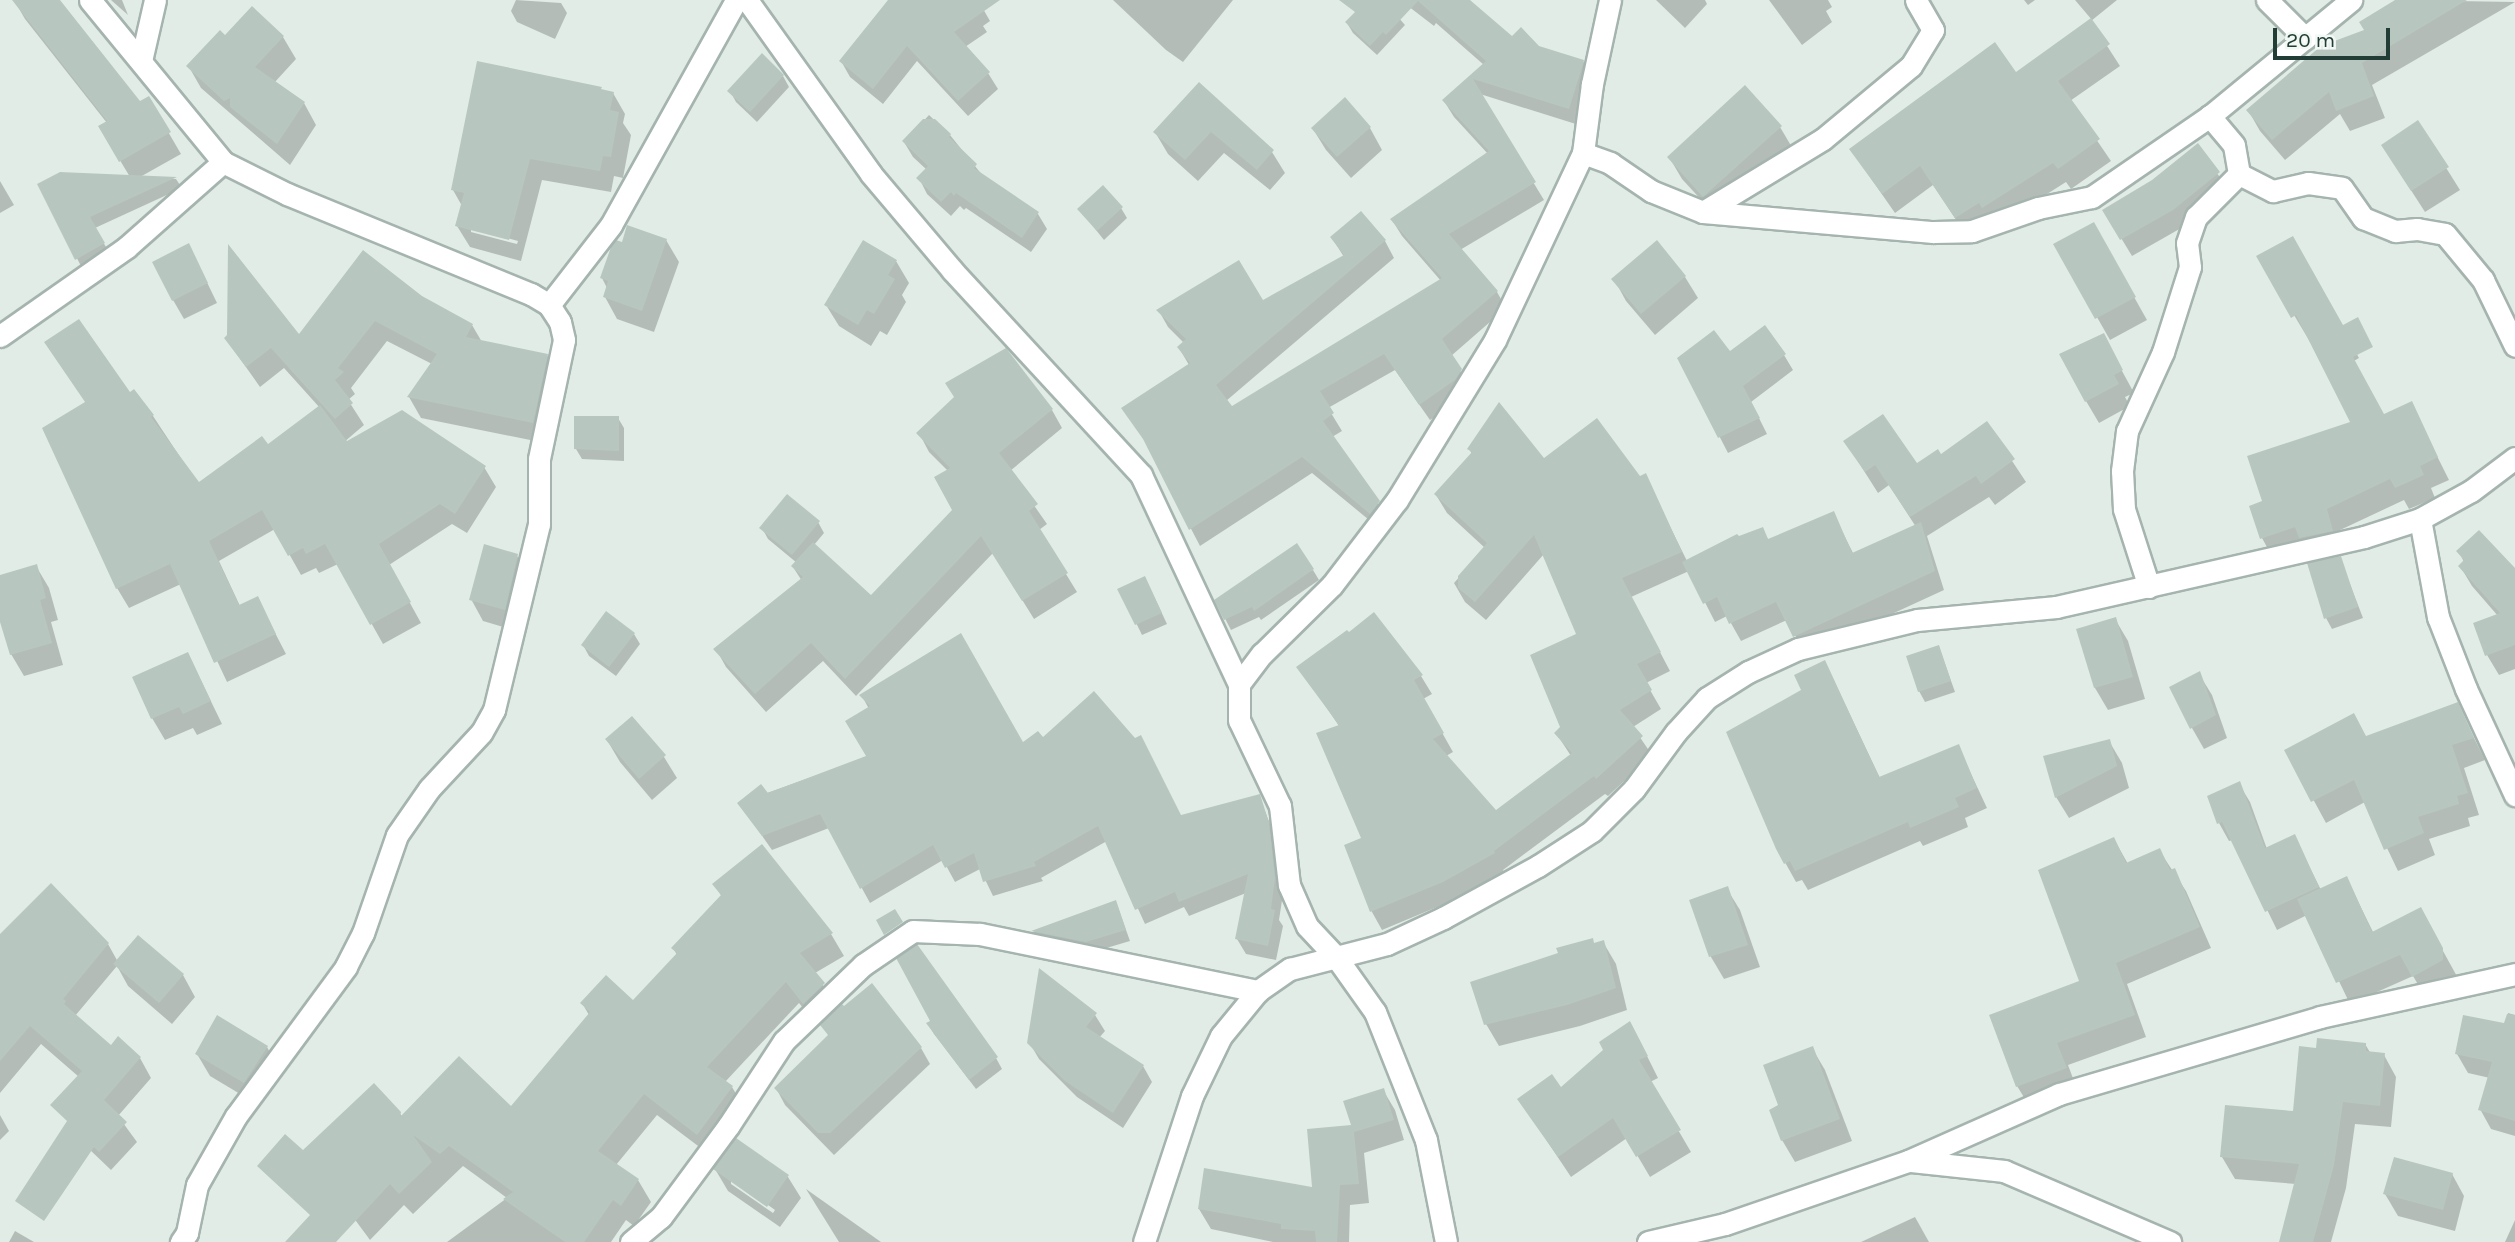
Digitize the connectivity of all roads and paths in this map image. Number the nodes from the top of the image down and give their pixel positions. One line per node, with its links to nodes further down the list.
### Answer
1 (90, 0): 10 (street)
2 (155, 0): 10 (street)
3 (736, 0): 16 (street)
4 (747, 0): 22 (street)
5 (1609, 0): 12 (street)
6 (1916, 0): 15 (street)
7 (2267, 0): 9 (street)
8 (2351, 0): 9 (street)
9 (2305, 38): 11 (street)
10 (141, 61): 13 (street)
11 (2210, 116): 14 (street); 15 (street)
12 (1583, 153): 15 (street); 22 (street)
13 (223, 162): 16 (street); 17 (street)
14 (2239, 174): 18 (street); 21 (street)
15 (1703, 212)
16 (549, 305): 29 (street)
17 (0, 336)
18 (2515, 346)
19 (2515, 458): 20 (street)
20 (2420, 520): 21 (street); 23 (street)
21 (2149, 587): 24 (street)
22 (1239, 684): 24 (street)
23 (2515, 795)
24 (1336, 957): 26 (street); 32 (street)
25 (2515, 974): 27 (street)
26 (1258, 991): 30 (street); 31 (street)
27 (1908, 1161): 28 (street); 34 (street)
28 (1729, 1233): 33 (street)
29 (181, 1242)
30 (631, 1242)
31 (1144, 1242)
32 (1446, 1242)
33 (1648, 1242)
34 (2170, 1242)

